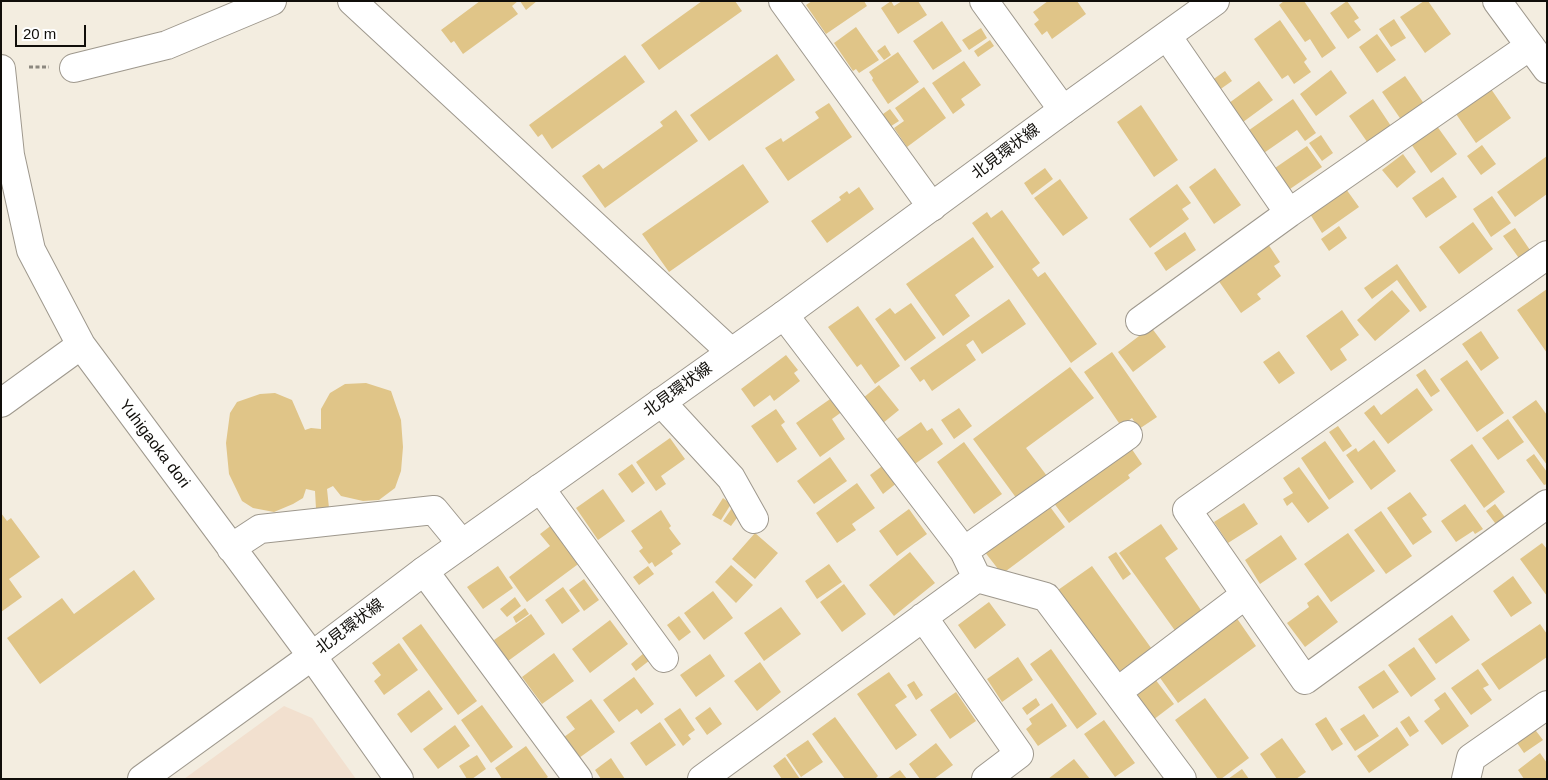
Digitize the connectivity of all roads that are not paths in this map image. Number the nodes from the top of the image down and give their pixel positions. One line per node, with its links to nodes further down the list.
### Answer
1 (272, 1): 9 (main road)
2 (352, 1): 19 (main road)
3 (783, 1): 13 (main road)
4 (984, 1): 12 (main road)
5 (1497, 1): 8 (main road)
6 (1214, 2): 7 (main road, 北見環状線)
7 (1167, 36): 12 (main road, 北見環状線); 14 (main road)
8 (1530, 46): 10 (main road); 14 (main road)
9 (74, 68)
10 (1547, 68)
11 (1, 69): 18 (main road, Yuhigaoka dori)
12 (1063, 110): 13 (main road, 北見環状線)
13 (932, 207): 16 (main road, 北見環状線)
14 (1289, 213): 17 (main road)
15 (1547, 255): 31 (main road)
16 (784, 315): 19 (main road, 北見環状線); 28 (main road)
17 (1140, 321)
18 (81, 345): 20 (main road); 27 (main road, Yuhigaoka dori)
19 (731, 352): 21 (main road, 北見環状線)
20 (1, 402)
21 (661, 402): 23 (main road, 北見環状線); 25 (main road)
22 (1128, 435): 28 (main road)
23 (540, 488): 26 (main road, 北見環状線); 34 (main road)
24 (1547, 504): 31 (main road)
25 (754, 518)
26 (462, 544): 27 (main road); 29 (main road, 北見環状線)
27 (231, 548): 33 (main road, Yuhigaoka dori)
28 (964, 551): 30 (main road)
29 (424, 571): 33 (main road, 北見環状線); 40 (main road)
30 (977, 578): 32 (main road); 35 (main road)
31 (1246, 595): 35 (main road)
32 (923, 617): 37 (main road); 42 (main road)
33 (312, 656): 38 (main road, 北見環状線); 39 (main road, Yuhigaoka dori)
34 (664, 658)
35 (1117, 692): 43 (main road)
36 (1547, 705): 44 (main road)
37 (732, 770): 41 (main road)
38 (142, 779)
39 (399, 779)
40 (578, 779)
41 (702, 779)
42 (986, 779)
43 (1182, 779)
44 (1466, 779)

